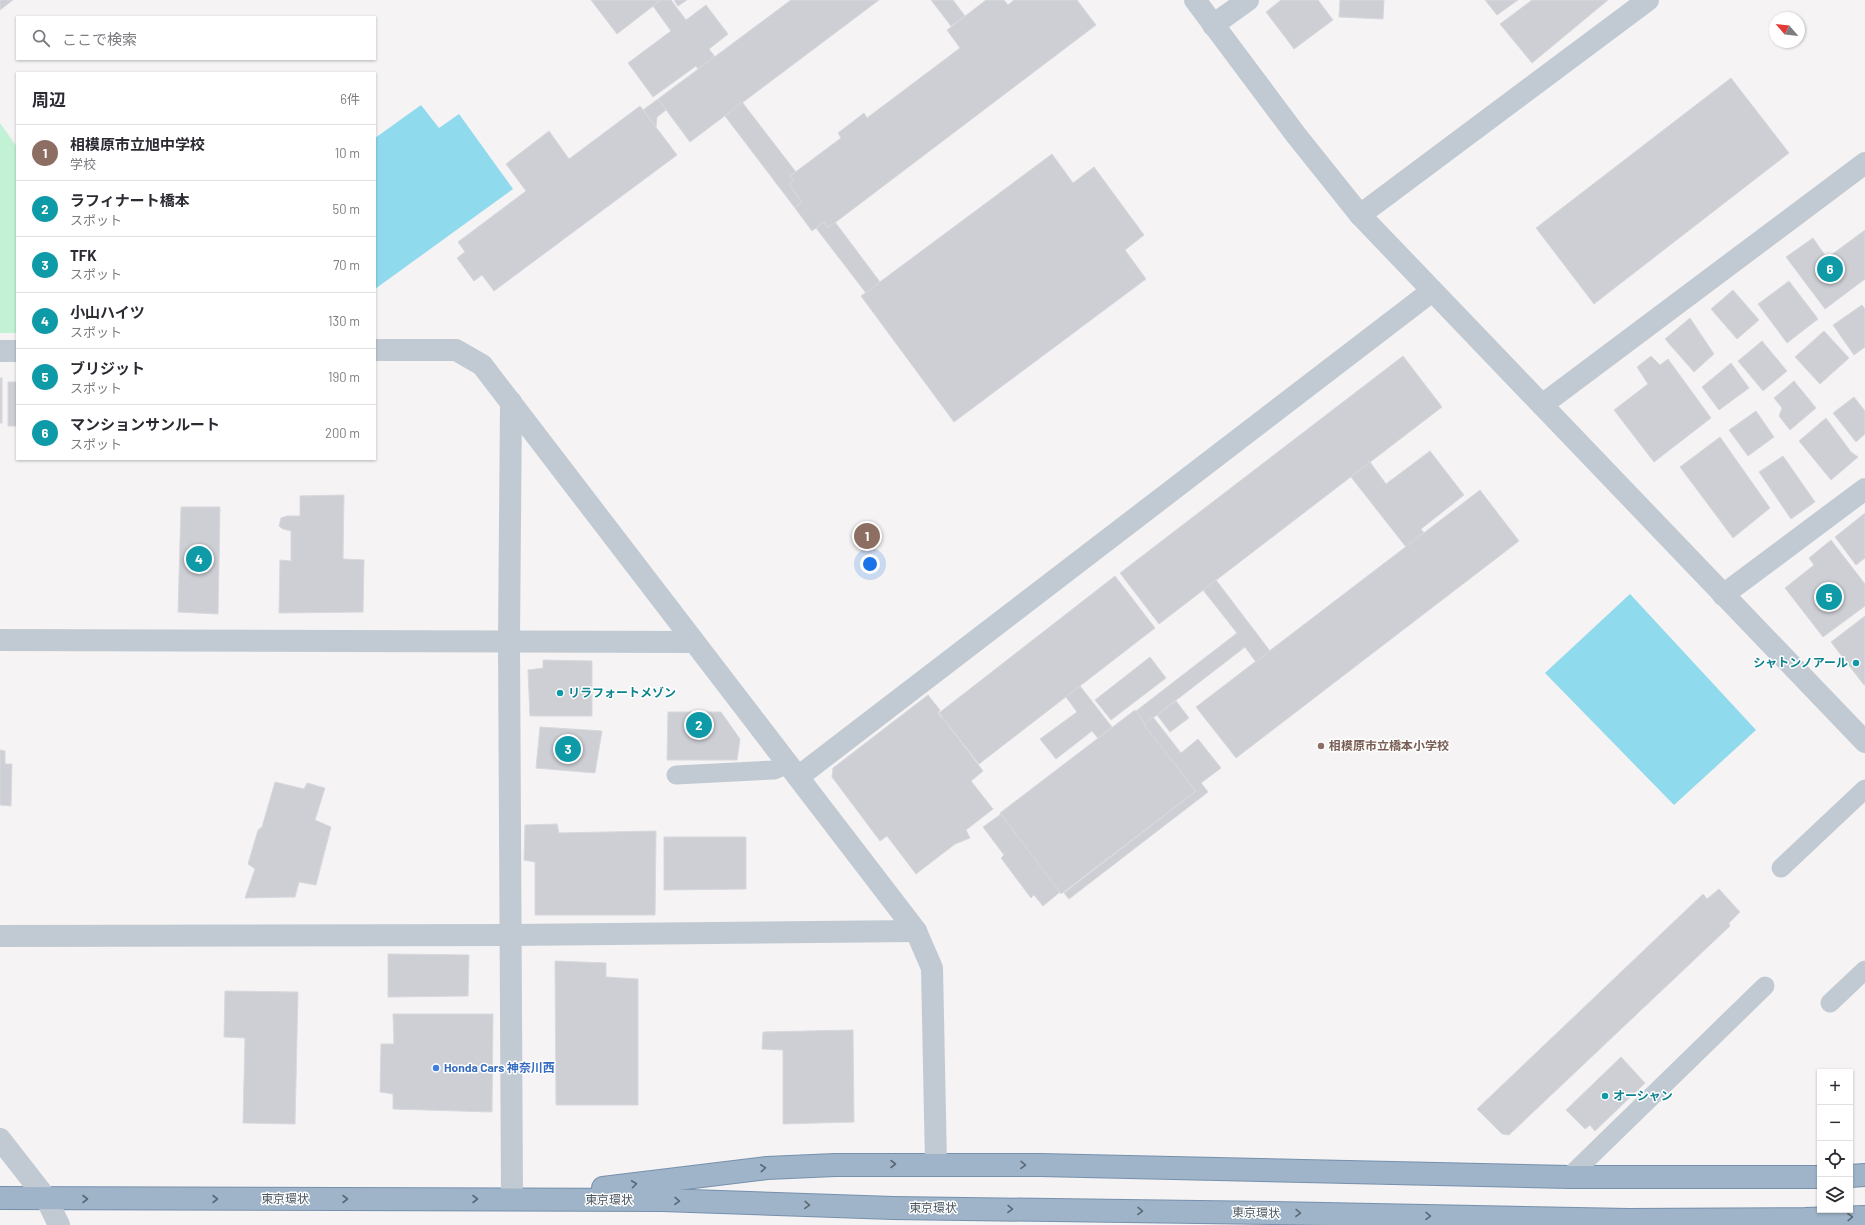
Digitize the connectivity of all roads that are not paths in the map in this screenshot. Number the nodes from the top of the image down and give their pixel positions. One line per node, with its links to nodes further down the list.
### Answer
1 (1195, 0): 4 (street)
2 (1248, 0): 4 (street)
3 (1648, 0): 6 (street)
4 (1213, 25): 6 (street)
5 (1865, 163): 12 (street)
6 (1360, 215): 7 (street)
7 (1432, 291): 12 (street); 19 (street)
8 (376, 350): 11 (street)
9 (0, 351): 10 (street)
10 (16, 351)
11 (511, 402): 16 (street); 17 (street)
12 (1542, 405): 14 (street)
13 (1865, 489): 14 (street)
14 (1723, 595): 18 (street)
15 (0, 640): 16 (street)
16 (508, 641): 17 (street); 24 (street)
17 (694, 642): 19 (street)
18 (1865, 742)
19 (793, 771): 20 (lane); 23 (street)
20 (676, 775)
21 (1865, 789): 22 (lane)
22 (1781, 868)
23 (916, 931): 24 (street); 30 (street)
24 (510, 935): 25 (street); 37 (street)
25 (0, 936)
26 (1865, 970): 28 (lane)
27 (1765, 986): 33 (lane)
28 (1830, 1003)
29 (0, 1139): 36 (street)
30 (936, 1164): 33 (highway, one-way to 33); 37 (highway, one-way to 30)
31 (1865, 1175): 32 (highway)
32 (1853, 1176)
33 (1569, 1177): 34 (highway)
34 (1817, 1177)
35 (0, 1198): 36 (highway, 東京環状)
36 (46, 1198): 37 (highway, 東京環状, one-way to 37); 39 (street)
37 (512, 1199): 38 (highway, 東京環状, one-way to 38)
38 (1865, 1217)
39 (59, 1225)

